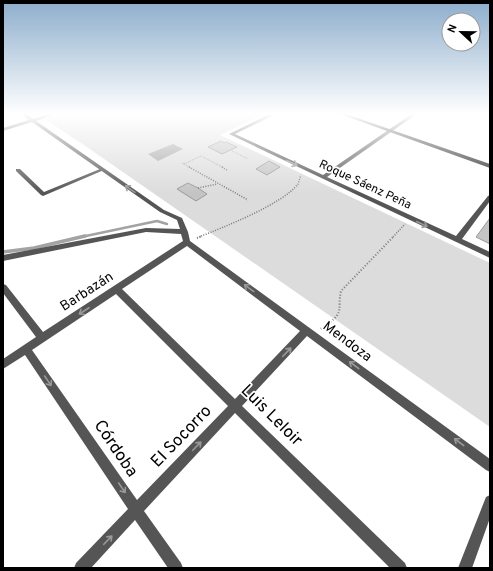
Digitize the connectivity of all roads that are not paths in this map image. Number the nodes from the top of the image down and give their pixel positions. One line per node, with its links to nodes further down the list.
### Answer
1 (59, 140): 7 (street)
2 (243, 140): 8 (street, Roque Sáenz Peña, one-way to 8)
3 (375, 140): 8 (street)
4 (416, 140): 5 (main road)
5 (490, 166)
6 (18, 170): 7 (lane)
7 (102, 170): 10 (street, one-way to 7)
8 (323, 177): 11 (street, Roque Sáenz Peña, one-way to 11)
9 (490, 197): 11 (street)
10 (185, 232): 12 (street); 14 (street)
11 (457, 240): 13 (street, Roque Sáenz Peña)
12 (187, 242): 16 (street, Barbazán); 17 (street, Mendoza, one-way to 12)
13 (490, 255)
14 (3, 258)
15 (3, 287): 18 (street)
16 (117, 290): 18 (street, Barbazán, one-way to 18); 21 (street, Luis Leloir)
17 (311, 333): 21 (street, El Socorro, one-way to 17); 22 (street, Mendoza, one-way to 17)
18 (42, 338): 19 (street, Barbazán)
19 (26, 349): 20 (street, Barbazán); 24 (street, Córdoba, one-way to 24)
20 (3, 364)
21 (236, 405): 24 (street, El Socorro, one-way to 21); 27 (street, Luis Leloir)
22 (490, 466)
23 (490, 501): 28 (street)
24 (136, 510): 25 (street, El Socorro, one-way to 24); 26 (street, Córdoba)
25 (81, 568)
26 (176, 568)
27 (400, 568)
28 (465, 568)

